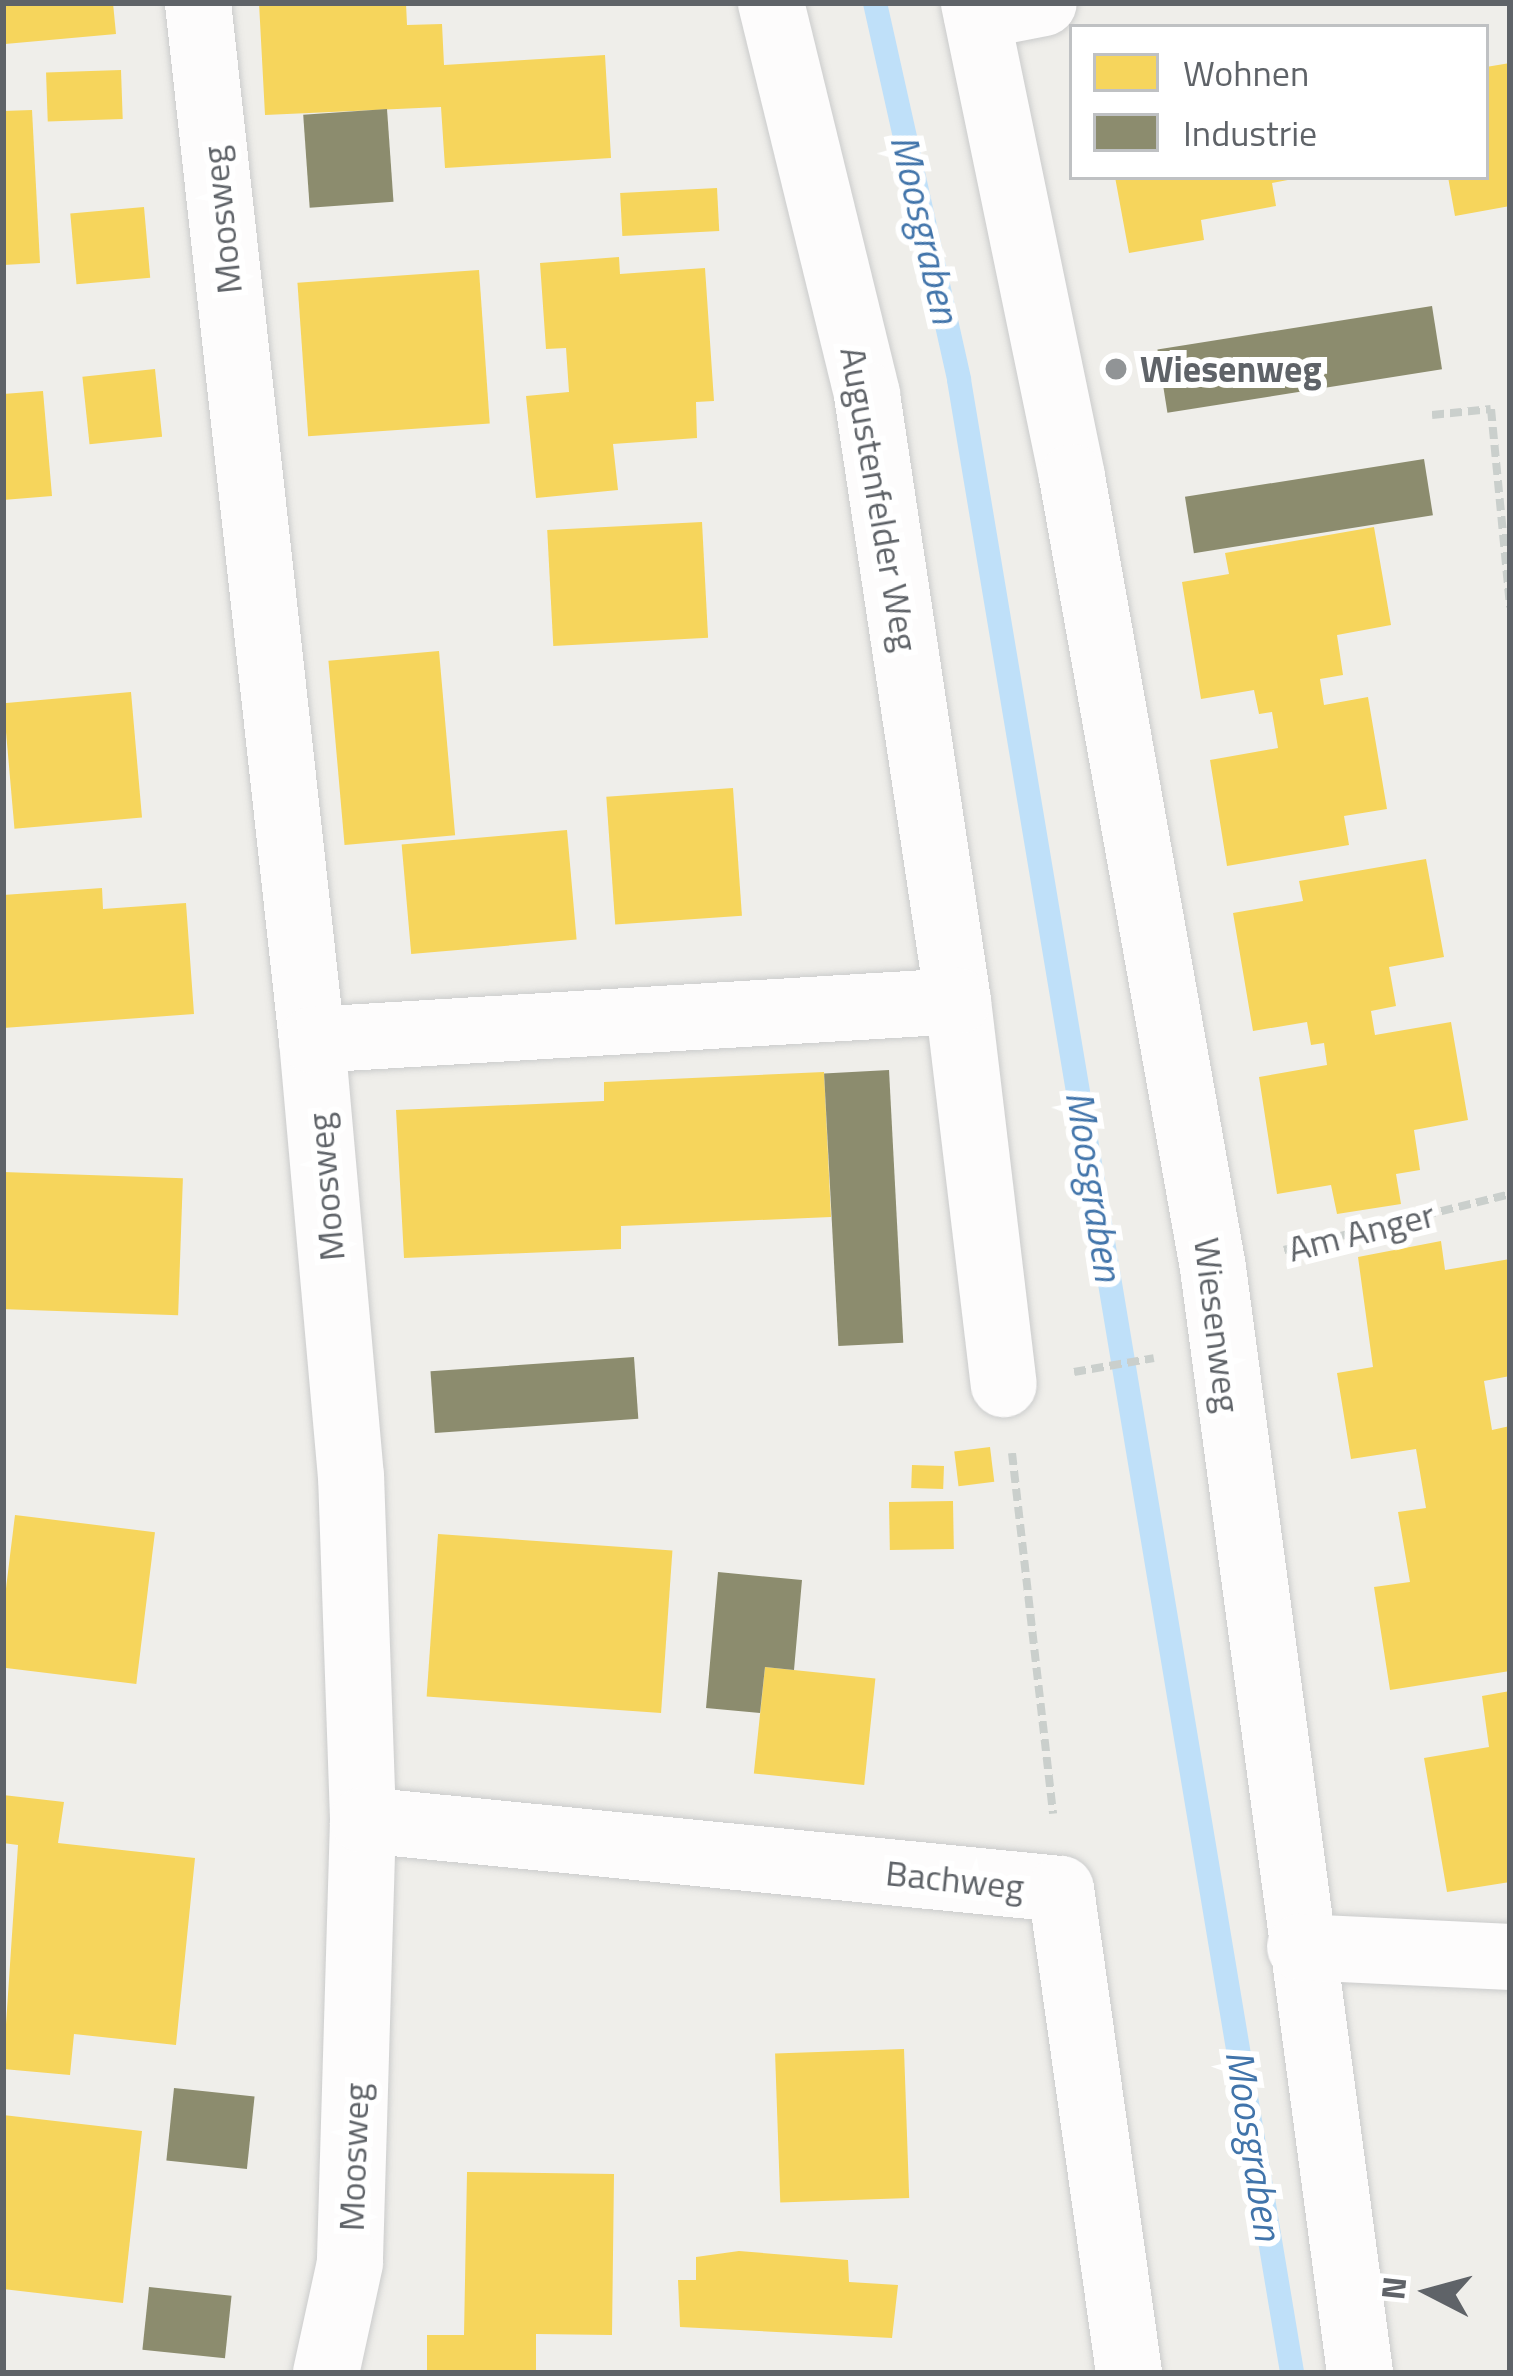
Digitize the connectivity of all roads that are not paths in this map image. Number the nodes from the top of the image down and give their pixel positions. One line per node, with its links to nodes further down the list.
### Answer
1 (198, 3): 6 (street, Moosweg)
2 (772, 3): 5 (street, Augustenfelder Weg)
3 (1044, 3): 4 (street)
4 (975, 10): 9 (street, Wiesenweg)
5 (958, 1001): 6 (street); 7 (street, Augustenfelder Weg)
6 (312, 1040): 8 (street, Moosweg)
7 (1004, 1384)
8 (363, 1820): 11 (street, Moosweg); 12 (street, Bachweg)
9 (1300, 1947): 10 (street); 13 (street, Wiesenweg)
10 (1510, 1957)
11 (326, 2373)
12 (1129, 2373)
13 (1360, 2373)

